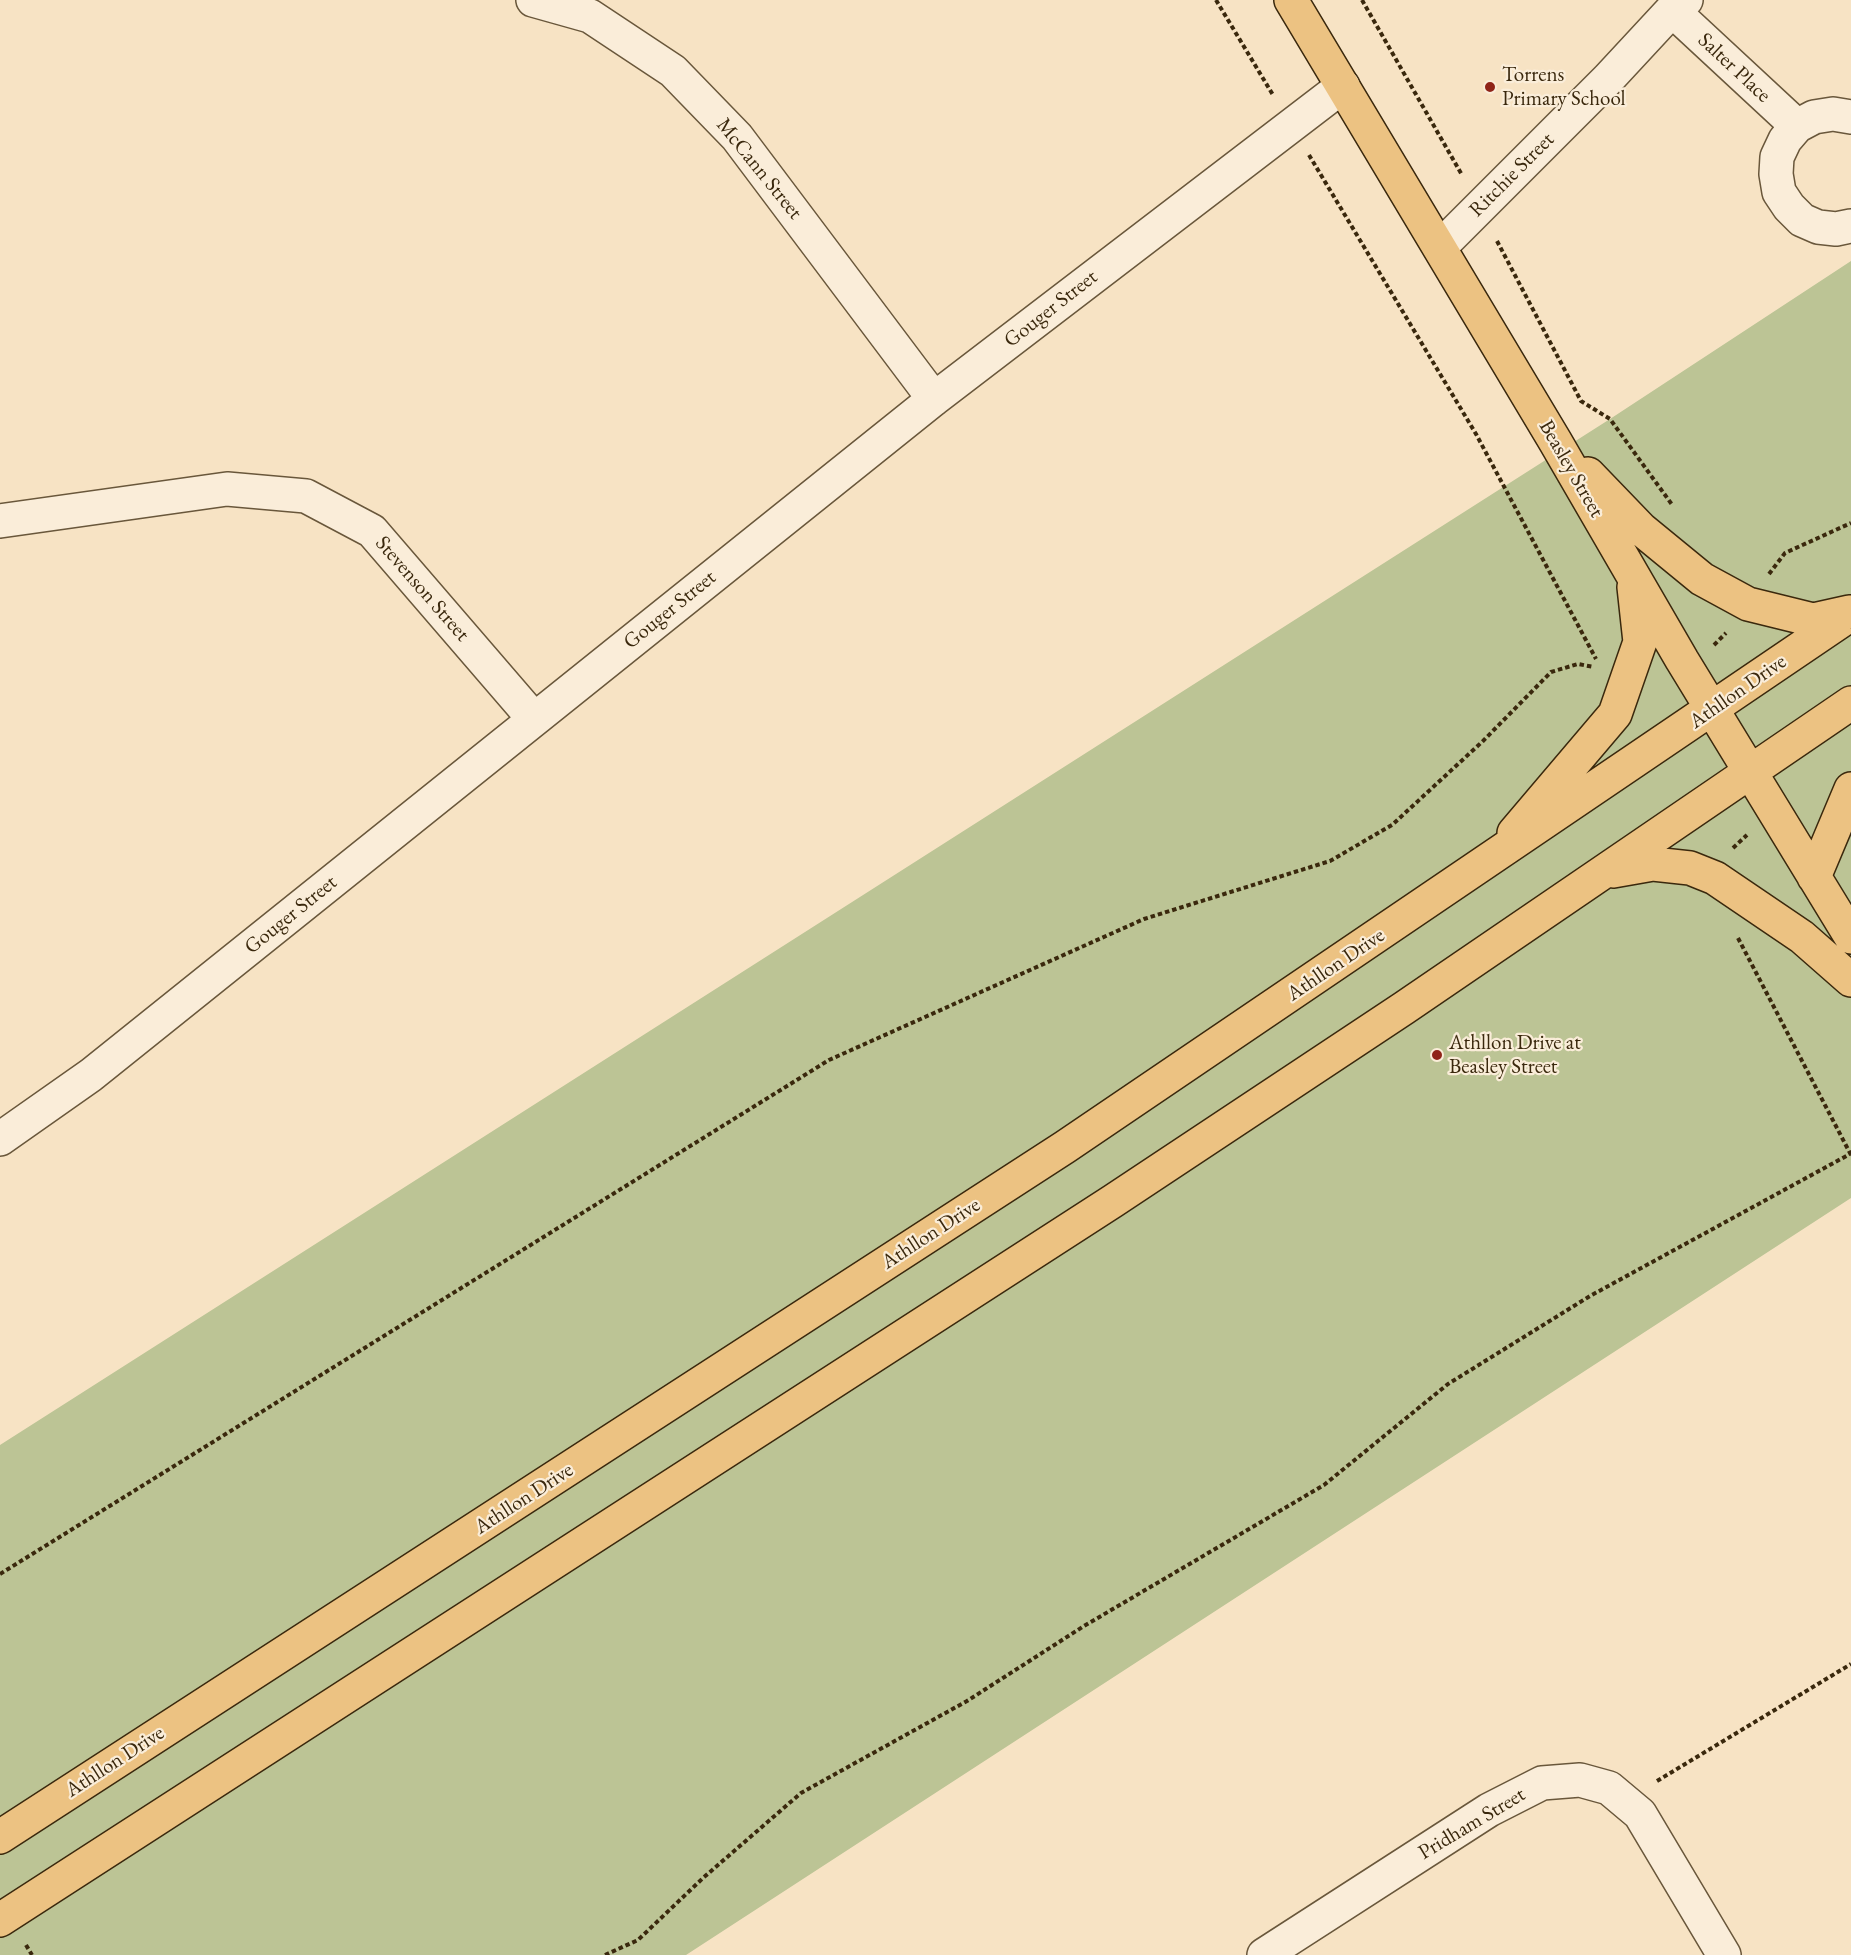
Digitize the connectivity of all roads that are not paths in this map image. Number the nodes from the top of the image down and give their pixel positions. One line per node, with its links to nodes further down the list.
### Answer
1 (533, 0): 9 (street, McCann Street)
2 (1291, 0): 4 (main road, Beasley Street)
3 (1679, 5): 6 (street, Salter Place); 8 (street, Ritchie Street)
4 (1343, 86): 8 (main road, Beasley Street); 9 (street, Gouger Street)
5 (1851, 117): 6 (street)
6 (1797, 126): 7 (street)
7 (1851, 226)
8 (1440, 247): 10 (main road, Beasley Street)
9 (934, 399): 16 (street, Gouger Street)
10 (1555, 441): 12 (main road, Beasley Street); 13 (main road)
11 (0, 521): 16 (street, Stevenson Street)
12 (1633, 577): 15 (main road, Beasley Street); 19 (main road)
13 (1851, 613): 15 (main road, Athllon Drive)
14 (1851, 703): 17 (main road)
15 (1712, 710): 17 (main road, Beasley Street); 19 (main road, Athllon Drive)
16 (534, 719): 24 (street, Gouger Street)
17 (1750, 772): 20 (main road); 21 (main road, Beasley Street)
18 (1851, 789): 21 (main road)
19 (1492, 860): 25 (main road, Athllon Drive)
20 (1603, 873): 23 (main road); 26 (main road)
21 (1814, 878): 22 (main road, Beasley Street)
22 (1851, 937)
23 (1851, 980)
24 (0, 1139)
25 (0, 1837)
26 (0, 1920)
27 (1264, 1955): 28 (street, Pridham Street)
28 (1724, 1955)

